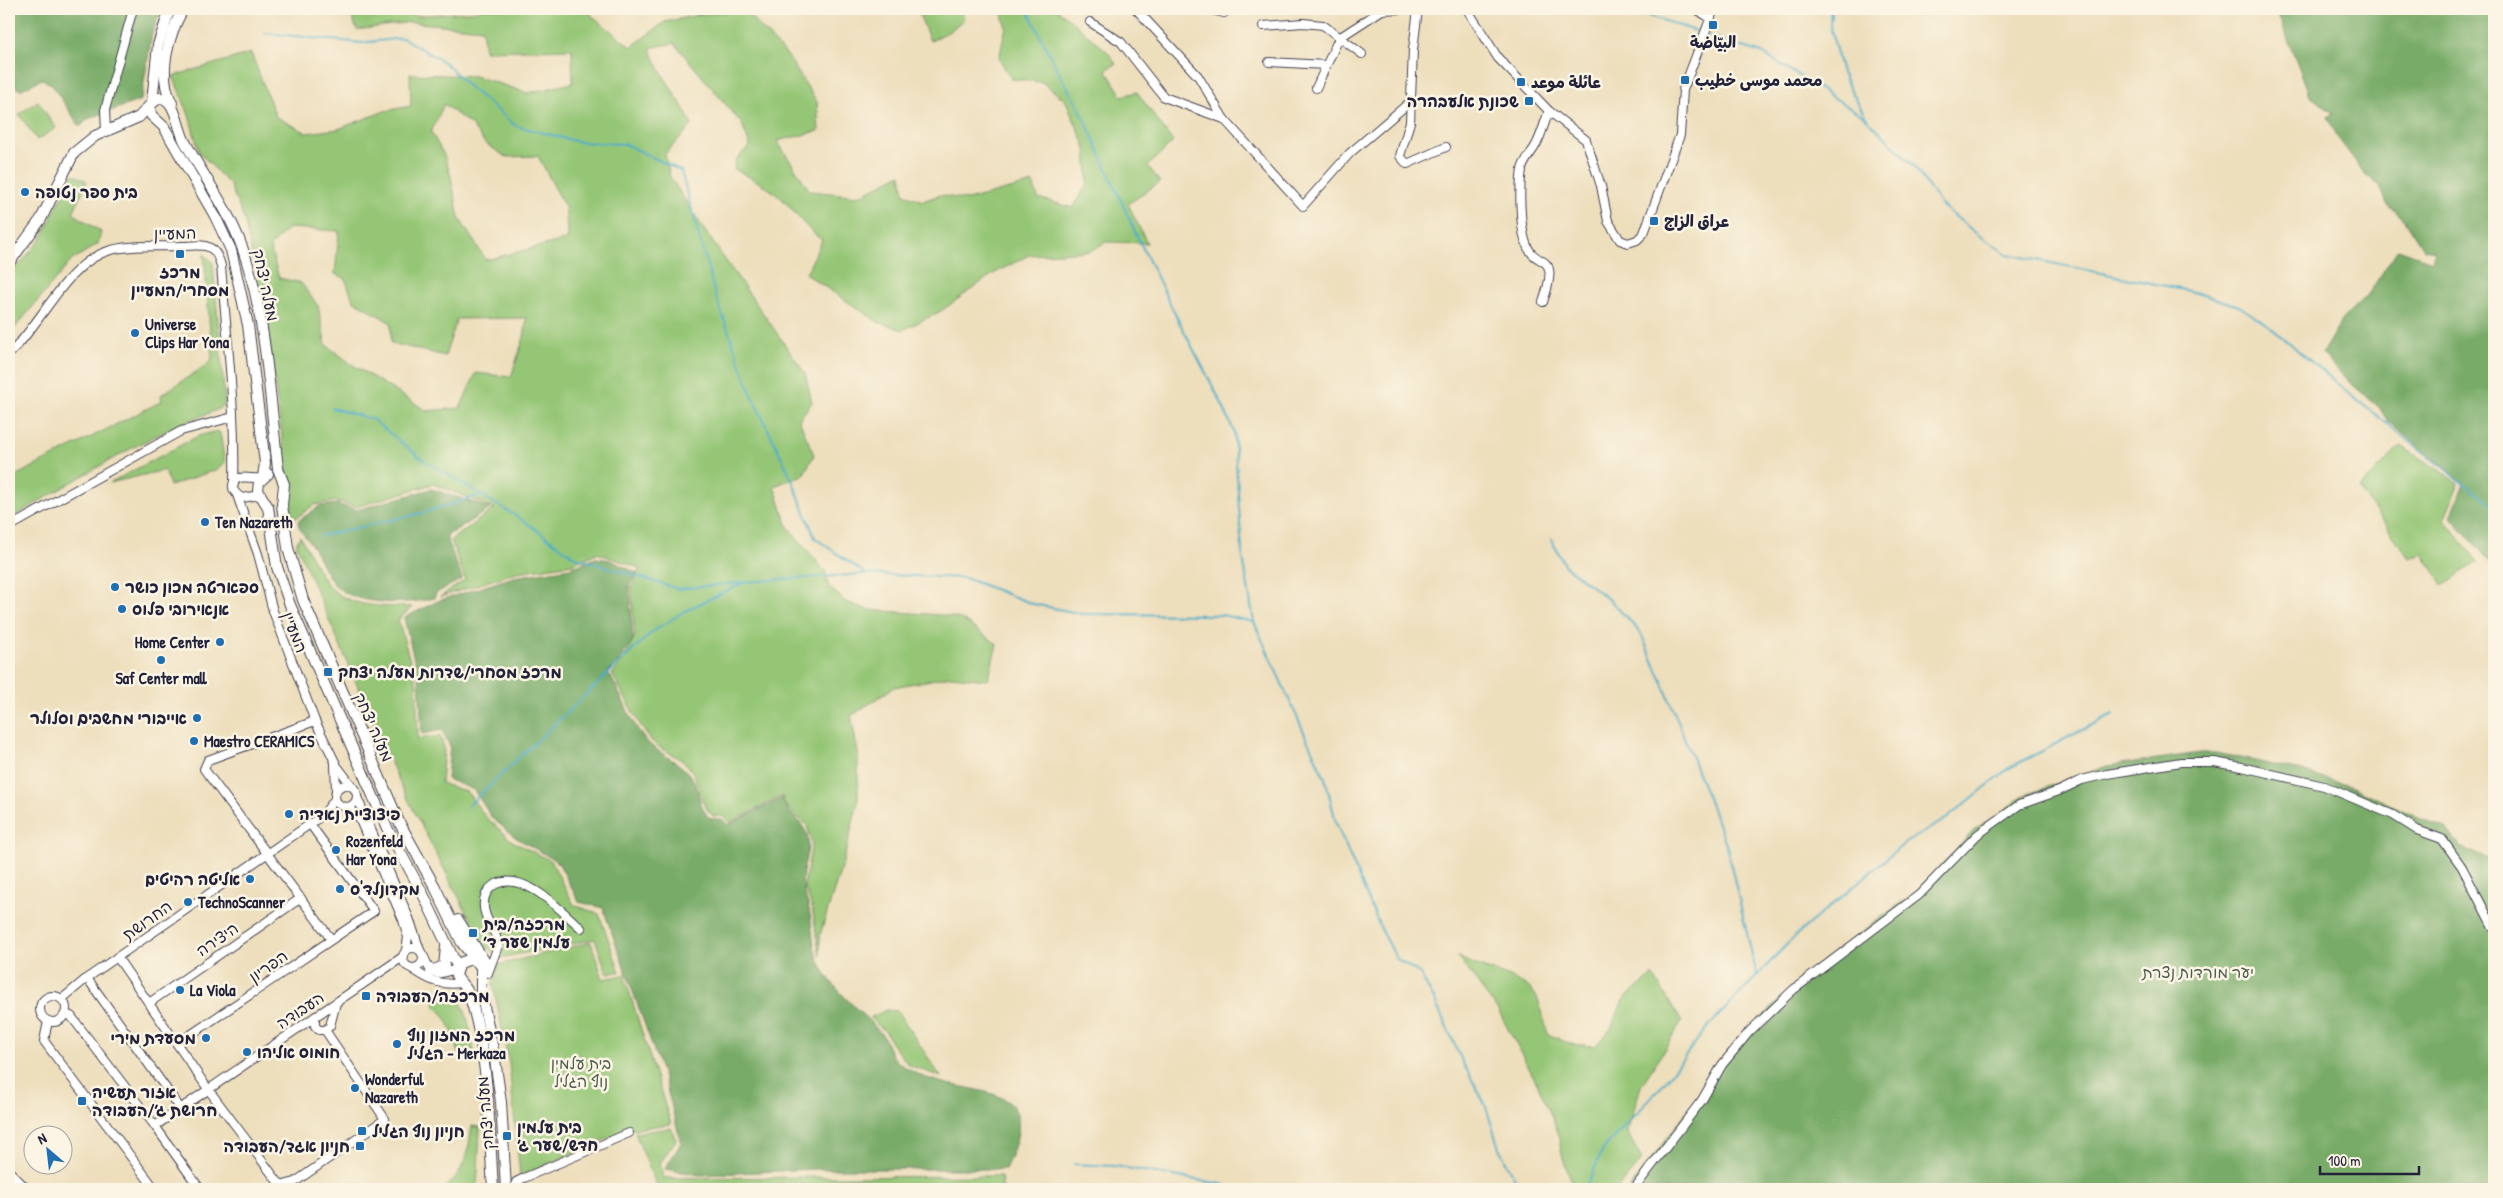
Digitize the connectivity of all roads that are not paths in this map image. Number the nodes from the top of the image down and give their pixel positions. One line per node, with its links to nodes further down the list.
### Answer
1 (133, 9): 26 (street)
2 (170, 9): 21 (street)
3 (183, 9): 22 (street, מעלה יצחק)
4 (1136, 9): 24 (street)
5 (1208, 9): 11 (street)
6 (1401, 9): 15 (street)
7 (1418, 9): 20 (street)
8 (1467, 9): 23 (street)
9 (1696, 9): 12 (street)
10 (1714, 9): 12 (street)
11 (1224, 13)
12 (1710, 18): 23 (street)
13 (1090, 22): 24 (street)
14 (1262, 26): 15 (street)
15 (1339, 38): 16 (street); 18 (street)
16 (1362, 54)
17 (1269, 62): 18 (street)
18 (1326, 65): 19 (street)
19 (1316, 88)
20 (1410, 102): 24 (street); 27 (street)
21 (151, 104): 22 (street); 25 (street); 26 (street)
22 (173, 108): 25 (street); 35 (street, מעלה יצחק)
23 (1549, 111): 29 (street)
24 (1224, 119)
25 (156, 120): 26 (street); 34 (street, מעלה יצחק)
26 (107, 130): 28 (street)
27 (1446, 147)
28 (9, 263)
29 (1543, 302)
30 (9, 354): 31 (street, המעיין)
31 (233, 417): 32 (street, המעיין); 42 (street)
32 (235, 451): 33 (street, המעיין); 36 (street, המעיין)
33 (246, 477): 34 (street); 36 (street)
34 (262, 477): 35 (street); 39 (street)
35 (282, 479): 37 (street)
36 (234, 484): 38 (street, המעיין)
37 (283, 492): 39 (street); 52 (street, מעלה יצחק)
38 (237, 495): 40 (street); 41 (street, המעיין)
39 (261, 496): 40 (street); 57 (street, מעלה יצחק)
40 (248, 498): 41 (street)
41 (242, 512): 43 (street, המעיין)
42 (9, 527)
43 (315, 721): 44 (street, המעיין); 51 (street)
44 (333, 758): 45 (street, המעיין); 46 (street, המעיין)
45 (353, 787): 46 (street); 47 (street)
46 (335, 795): 48 (street); 49 (street, החרושת)
47 (357, 797): 48 (street); 59 (street)
48 (345, 807): 49 (street, החרושת); 61 (street)
49 (323, 815): 50 (street, החרושת)
50 (310, 824): 51 (street, החרושת); 56 (street, הפריון)
51 (267, 854): 53 (street); 62 (street, החרושת)
52 (419, 857): 60 (street); 64 (street, מעלה יצחק)
53 (301, 898): 56 (street); 73 (street, היצירה)
54 (582, 928): 58 (street)
55 (2494, 929): 91 (street)
56 (331, 939): 79 (street, הפריון)
57 (445, 941): 66 (street, מעלה יצחק); 68 (street)
58 (496, 949): 60 (street); 69 (street)
59 (420, 950): 61 (street); 63 (street)
60 (475, 950): 69 (street)
61 (405, 953): 65 (street); 67 (street, העבודה)
62 (117, 957): 70 (street, החרושת); 73 (street)
63 (424, 958): 65 (street); 68 (street)
64 (475, 961): 66 (street); 69 (street)
65 (410, 967): 67 (street, העבודה); 71 (street)
66 (457, 968): 68 (street); 71 (street)
67 (387, 969): 74 (street, העבודה)
68 (431, 971)
69 (485, 974): 71 (street); 89 (street, מעלה יצחק)
70 (87, 978): 72 (street, החרושת); 81 (street)
71 (462, 984): 88 (street, מעלה יצחק)
72 (62, 999): 75 (street); 77 (street)
73 (149, 1002): 79 (street)
74 (336, 1003): 76 (street, העבודה); 78 (street)
75 (65, 1014): 77 (street); 82 (street)
76 (315, 1016): 78 (street); 80 (street, העבודה)
77 (48, 1021): 86 (street)
78 (325, 1030): 80 (street)
79 (178, 1044): 80 (street)
80 (208, 1089): 81 (street, העבודה)
81 (180, 1108): 82 (street, העבודה)
82 (155, 1126): 87 (street)
83 (629, 1133): 90 (street)
84 (9, 1171): 85 (street)
85 (27, 1189)
86 (155, 1189)
87 (200, 1189)
88 (493, 1189)
89 (506, 1189)
90 (515, 1189)
91 (1634, 1189)

